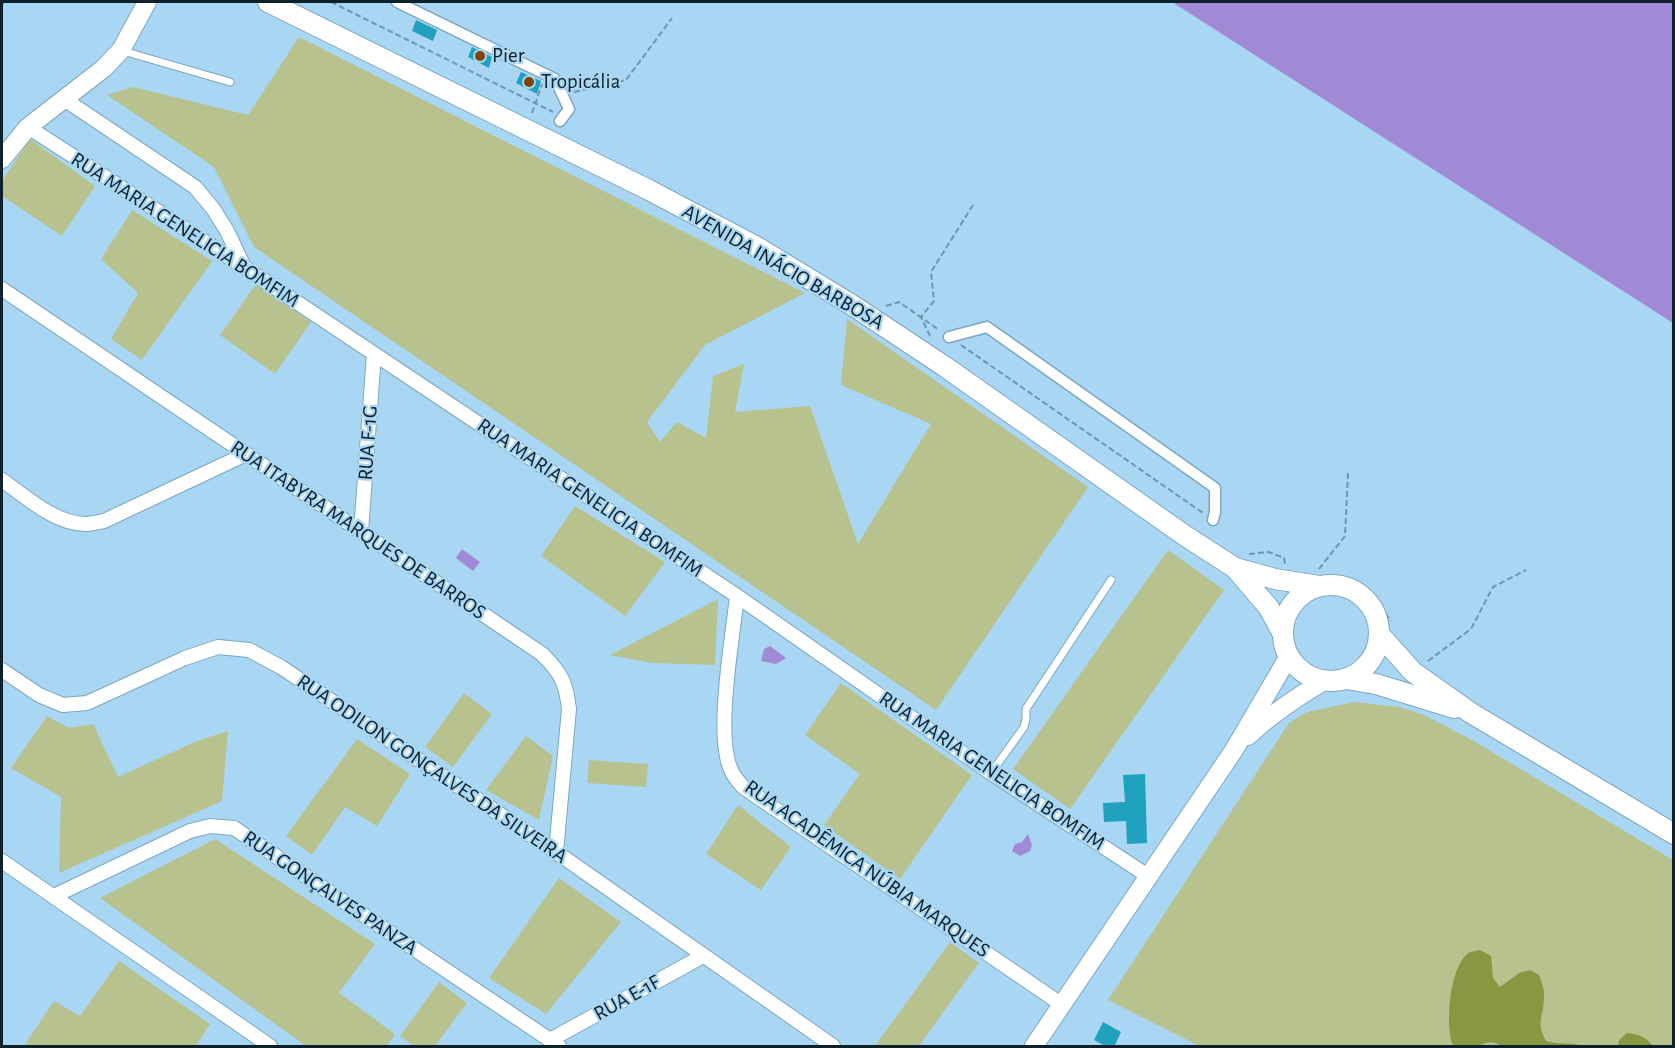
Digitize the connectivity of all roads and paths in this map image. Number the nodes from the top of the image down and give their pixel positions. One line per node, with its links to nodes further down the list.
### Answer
1 (4, 2): 5 (path)
2 (147, 2): 7 (street)
3 (268, 2): 14 (main road, AVENIDA INÁCIO BARBOSA)
4 (397, 2): 8 (street)
5 (2, 5)
6 (672, 18): 10 (path)
7 (121, 50): 9 (lane); 11 (street)
8 (545, 74): 10 (street); 14 (path)
9 (230, 82)
10 (562, 94): 12 (street)
11 (64, 99): 13 (street); 17 (street)
12 (560, 121)
13 (28, 127): 15 (street); 17 (street, RUA MARIA GENELICIA BOMFIM)
14 (524, 129): 27 (main road, AVENIDA INÁCIO BARBOSA)
15 (2, 159)
16 (973, 205): 19 (path)
17 (244, 267): 21 (street, RUA MARIA GENELICIA BOMFIM)
18 (2, 289): 22 (street, RUA ITABYRA MARQUES DE BARROS)
19 (930, 337)
20 (949, 337): 25 (street)
21 (374, 354): 26 (street, RUA F-1G); 31 (street, RUA MARIA GENELICIA BOMFIM)
22 (246, 454): 24 (street); 26 (street, RUA ITABYRA MARQUES DE BARROS)
23 (1348, 473): 30 (path)
24 (2, 480)
25 (1213, 520)
26 (361, 531): 43 (street, RUA ITABYRA MARQUES DE BARROS)
27 (1235, 568): 30 (main road, AVENIDA INÁCIO BARBOSA); 33 (main road, AVENIDA INÁCIO BARBOSA)
28 (1526, 570): 35 (path)
29 (1111, 580): 41 (lane)
30 (1321, 580): 32 (main road); 32 (path); 33 (main road)
31 (737, 596): 41 (street, RUA MARIA GENELICIA BOMFIM); 48 (street, RUA ACADÊMICA NÚBIA MARQUES)
32 (1386, 630): 37 (main road); 39 (main road)
33 (1283, 634): 34 (main road)
34 (1289, 656): 38 (main road); 40 (street)
35 (1427, 662)
36 (2, 670): 43 (street, RUA ODILON GONÇALVES DA SILVEIRA)
37 (1346, 679): 38 (main road); 39 (main road)
38 (1324, 681): 40 (street)
39 (1471, 713): 42 (main road)
40 (1234, 750): 45 (street)
41 (991, 773): 45 (street, RUA MARIA GENELICIA BOMFIM)
42 (1674, 834)
43 (555, 852): 47 (street, RUA ODILON GONÇALVES DA SILVEIRA)
44 (2, 861): 46 (street)
45 (1148, 876): 48 (street)
46 (54, 896): 49 (street, RUA GONÇALVES PANZA); 50 (street)
47 (703, 956): 49 (street, RUA E-1F); 51 (street, RUA ODILON GONÇALVES DA SILVEIRA)
48 (1061, 1004): 52 (street)
49 (554, 1043)
50 (270, 1047)
51 (833, 1047)
52 (1034, 1047)

